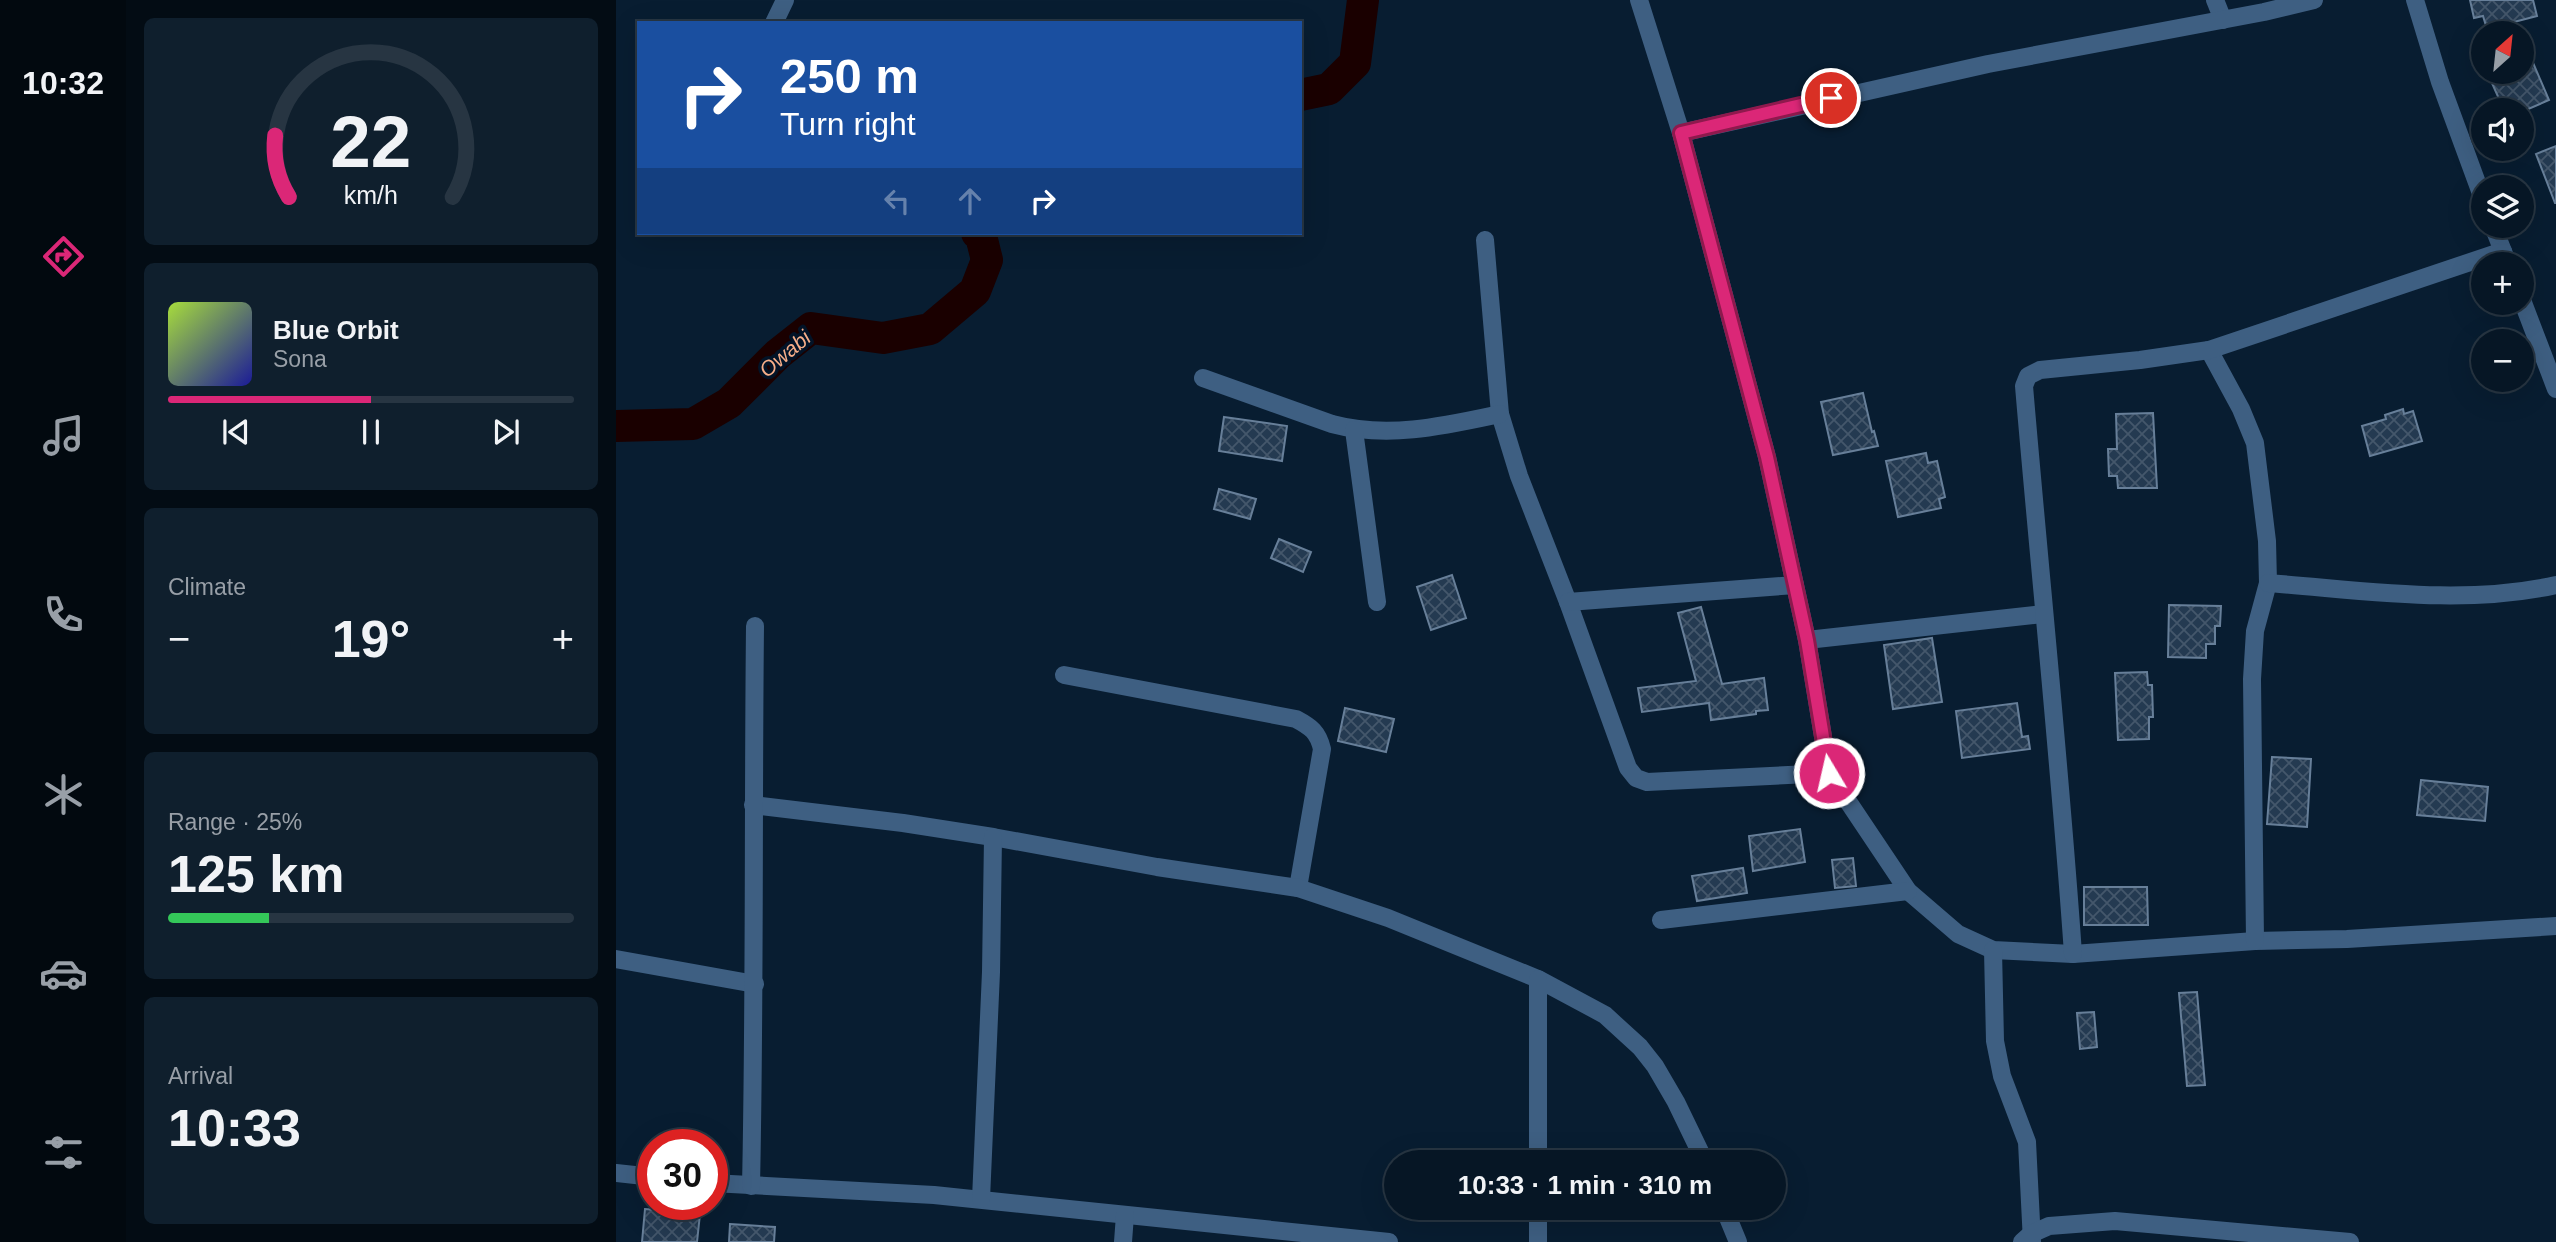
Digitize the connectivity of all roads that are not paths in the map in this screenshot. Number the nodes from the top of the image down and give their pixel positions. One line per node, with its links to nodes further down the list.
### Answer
1 (785, 0): 7 (street)
2 (1639, 0): 8 (street)
3 (2215, 0): 6 (street)
4 (2314, 0): 6 (street)
5 (2415, 0): 9 (street)
6 (2223, 20): 8 (street)
7 (775, 21)
8 (1681, 133): 19 (street)
9 (2474, 175)
10 (1485, 240): 16 (street)
11 (2471, 269): 13 (street)
12 (2528, 315): 15 (street)
13 (2209, 350): 18 (street); 23 (street)
14 (1203, 378): 17 (street)
15 (2556, 389)
16 (1500, 414): 17 (street); 22 (street)
17 (1354, 430): 21 (street)
18 (2268, 583): 20 (street); 34 (street)
19 (1795, 585): 22 (street); 25 (street)
20 (2556, 585)
21 (1377, 602)
22 (1568, 602): 27 (street)
23 (2043, 614): 25 (street); 36 (street)
24 (755, 626): 28 (street)
25 (1807, 640): 27 (street)
26 (1064, 675): 30 (street)
27 (1829, 773): 31 (street)
28 (753, 805): 29 (street); 39 (street)
29 (993, 837): 30 (street); 46 (street)
30 (1298, 888): 38 (street)
31 (1908, 891): 32 (street); 35 (street)
32 (1661, 920)
33 (2556, 926): 34 (street)
34 (2255, 942): 36 (street)
35 (1993, 950): 36 (street); 51 (street)
36 (2073, 954)
37 (616, 959): 39 (street)
38 (1538, 979): 40 (street); 41 (street)
39 (755, 984): 45 (street)
40 (1538, 1150)
41 (1698, 1150)
42 (616, 1173): 43 (street)
43 (637, 1175)
44 (728, 1184): 45 (street)
45 (751, 1186): 46 (street)
46 (981, 1199): 47 (street)
47 (1125, 1214): 50 (street); 53 (street)
48 (1538, 1220): 55 (street)
49 (1729, 1220): 56 (street)
50 (1317, 1238): 54 (street)
51 (2028, 1239): 52 (street)
52 (2330, 1241): 57 (street)
53 (1123, 1242)
54 (1389, 1242)
55 (1538, 1242)
56 (1738, 1242)
57 (2350, 1242)

